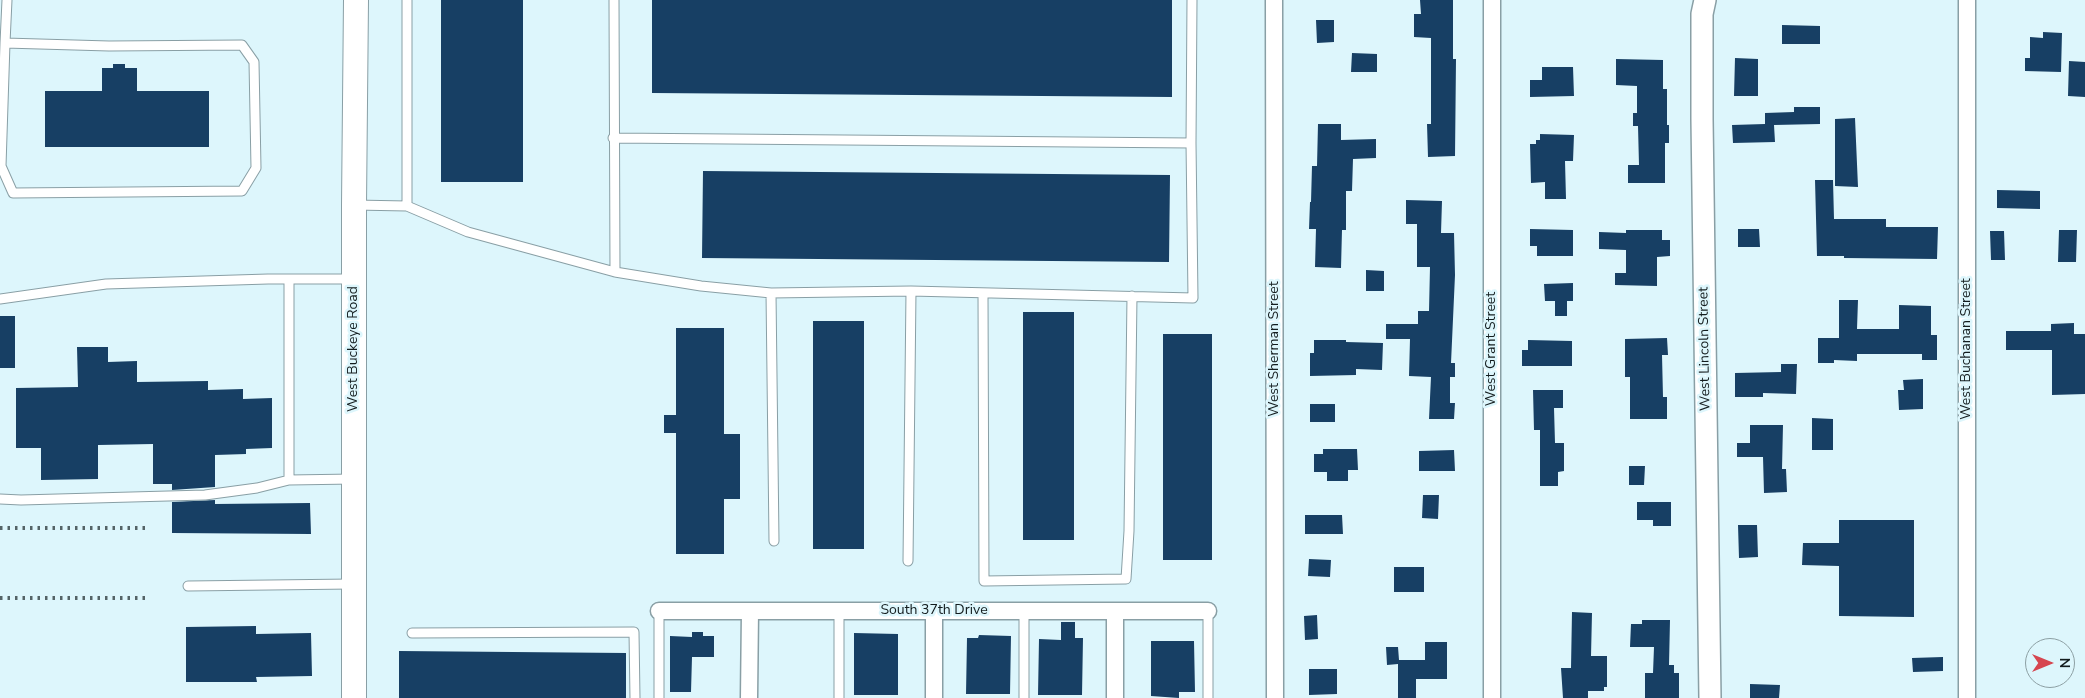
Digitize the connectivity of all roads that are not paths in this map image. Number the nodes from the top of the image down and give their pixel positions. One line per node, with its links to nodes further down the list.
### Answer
1 (7, 0): 10 (lane)
2 (356, 0): 13 (main road, West Buckeye Road)
3 (407, 0): 14 (lane)
4 (614, 0): 11 (lane)
5 (1192, 0): 12 (lane)
6 (1274, 0): 47 (street, West Sherman Street)
7 (1492, 0): 48 (street, West Grant Street)
8 (1705, 0): 49 (street, West Lincoln Street)
9 (1967, 0): 50 (street, West Buchanan Street)
10 (5, 42): 10 (lane)
11 (613, 138): 12 (lane); 15 (lane)
12 (1191, 143): 21 (lane)
13 (354, 205): 14 (lane); 17 (main road, West Buckeye Road)
14 (407, 206): 15 (lane)
15 (615, 272): 19 (lane)
16 (289, 279): 17 (lane); 22 (lane); 24 (lane)
17 (354, 279): 23 (main road, West Buckeye Road)
18 (911, 291): 19 (lane); 20 (lane); 27 (lane)
19 (771, 292): 26 (lane)
20 (983, 293): 21 (lane); 21 (lane)
21 (1132, 296)
22 (0, 299)
23 (354, 479): 24 (lane); 28 (main road, West Buckeye Road)
24 (289, 480): 25 (lane)
25 (0, 499)
26 (774, 541)
27 (908, 560)
28 (355, 584): 29 (lane); 38 (main road, West Buckeye Road)
29 (188, 586)
30 (1208, 610): 35 (street, South 37th Drive); 46 (lane)
31 (659, 611): 32 (street, South 37th Drive); 40 (lane)
32 (750, 611): 33 (street, South 37th Drive); 41 (street)
33 (839, 611): 36 (street, South 37th Drive); 42 (lane)
34 (1024, 611): 35 (street, South 37th Drive); 36 (street, South 37th Drive); 44 (lane)
35 (1115, 611): 45 (street)
36 (934, 612): 43 (street)
37 (412, 633): 39 (lane)
38 (354, 698)
39 (635, 698)
40 (659, 698)
41 (749, 698)
42 (840, 698)
43 (934, 698)
44 (1024, 698)
45 (1116, 698)
46 (1208, 698)
47 (1274, 698)
48 (1492, 698)
49 (1710, 698)
50 (1967, 698)

